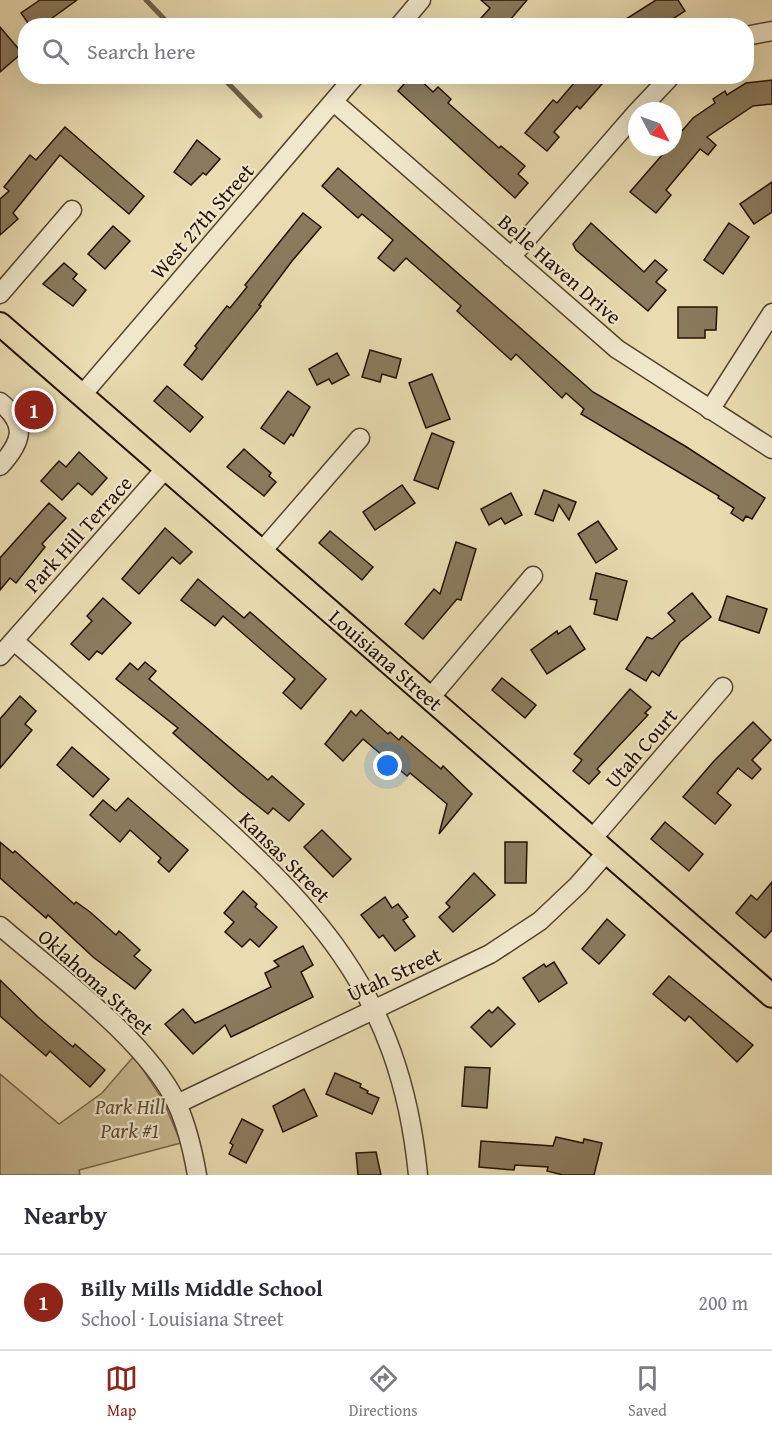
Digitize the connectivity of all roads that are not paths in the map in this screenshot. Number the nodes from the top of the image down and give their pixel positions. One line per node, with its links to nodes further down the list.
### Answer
1 (421, 0): 2 (street)
2 (406, 18)
3 (772, 31): 4 (street)
4 (754, 35)
5 (349, 84): 7 (street, West 27th Street)
6 (664, 84): 8 (street)
7 (334, 102): 11 (street, Belle Haven Drive); 15 (street, West 27th Street)
8 (647, 102)
9 (628, 123): 11 (street)
10 (72, 210): 12 (street)
11 (511, 257): 17 (street, Belle Haven Drive)
12 (0, 294)
13 (772, 313): 17 (street)
14 (0, 324): 15 (main road, Louisiana Street)
15 (82, 395): 21 (main road, Louisiana Street)
16 (0, 402): 20 (street)
17 (710, 410): 19 (street, Belle Haven Drive)
18 (360, 438): 22 (street)
19 (772, 449)
20 (0, 466)
21 (166, 468): 22 (main road, Louisiana Street); 24 (street, Park Hill Terrace)
22 (262, 551): 27 (main road, Louisiana Street)
23 (533, 576): 27 (street)
24 (14, 641): 25 (street, Park Hill Terrace); 31 (street, Kansas Street)
25 (0, 656)
26 (723, 687): 28 (street, Utah Court)
27 (430, 698): 28 (main road, Louisiana Street)
28 (600, 846): 30 (main road, Louisiana Street); 31 (street, Utah Street)
29 (0, 926): 32 (street, Oklahoma Street)
30 (769, 988)
31 (374, 1008): 32 (street, Utah Street); 34 (street, Kansas Street)
32 (177, 1104): 33 (street, Oklahoma Street)
33 (197, 1175)
34 (418, 1175)

